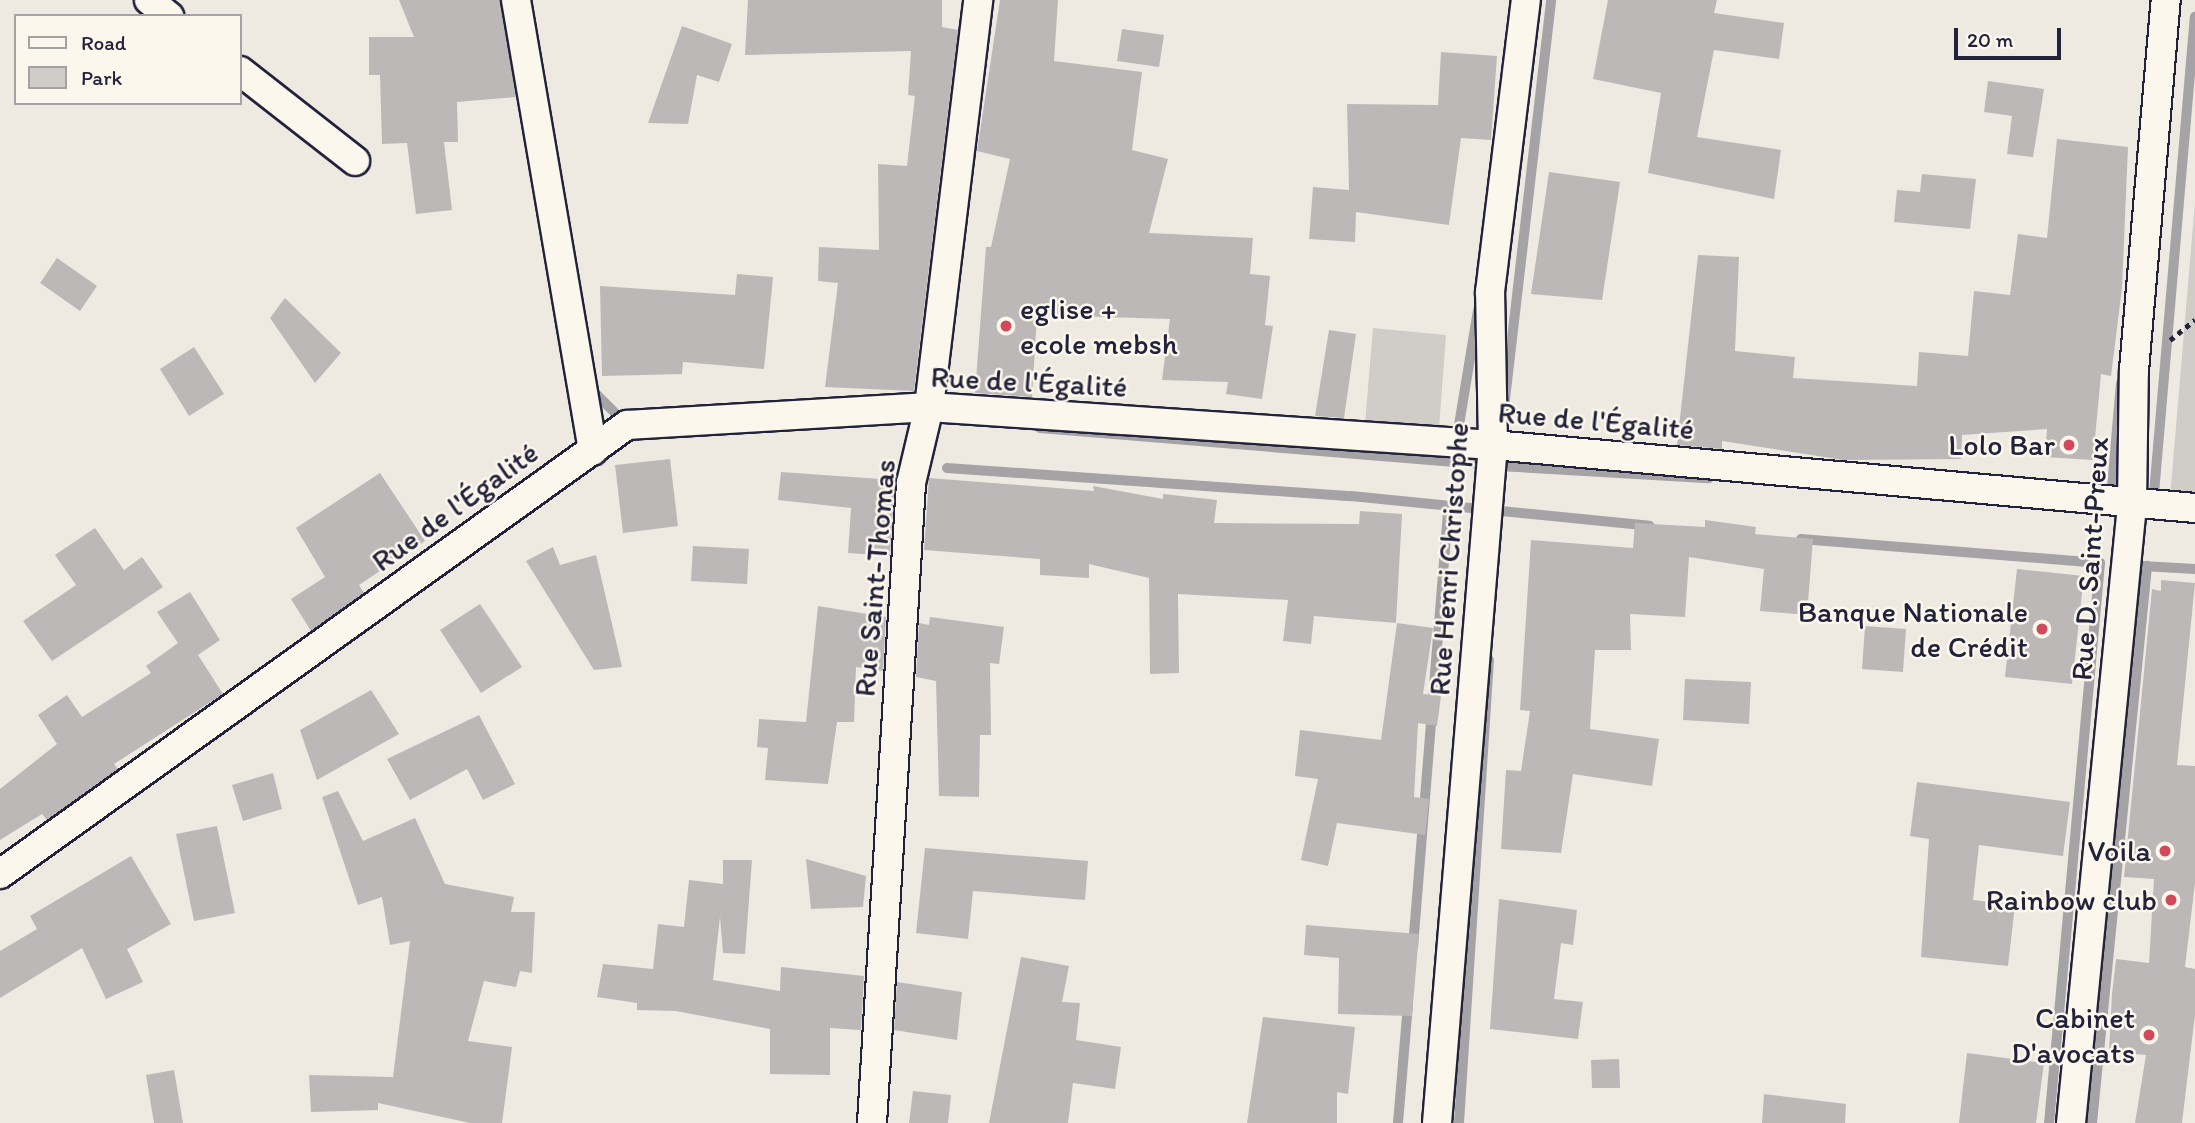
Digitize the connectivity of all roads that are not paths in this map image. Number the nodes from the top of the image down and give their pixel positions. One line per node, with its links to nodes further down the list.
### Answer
1 (149, 0): 6 (street)
2 (516, 0): 11 (street)
3 (978, 0): 9 (street, Rue Saint-Thomas)
4 (1526, 0): 10 (street, Rue Henri Christophe)
5 (2166, 0): 12 (street, Rue D. Saint-Preux)
6 (166, 14)
7 (242, 73): 8 (street)
8 (355, 161)
9 (929, 407): 10 (street, Rue de l'Égalité); 11 (street, Rue de l'Égalité); 15 (street, Rue Saint-Thomas)
10 (1493, 445): 12 (street, Rue de l'Égalité); 16 (street, Rue Henri Christophe)
11 (593, 450): 14 (street, Rue de l'Égalité)
12 (2133, 505): 13 (street, Rue de l'Égalité); 17 (street, Rue D. Saint-Preux)
13 (2195, 508)
14 (0, 874)
15 (872, 1123)
16 (1437, 1123)
17 (2071, 1123)

